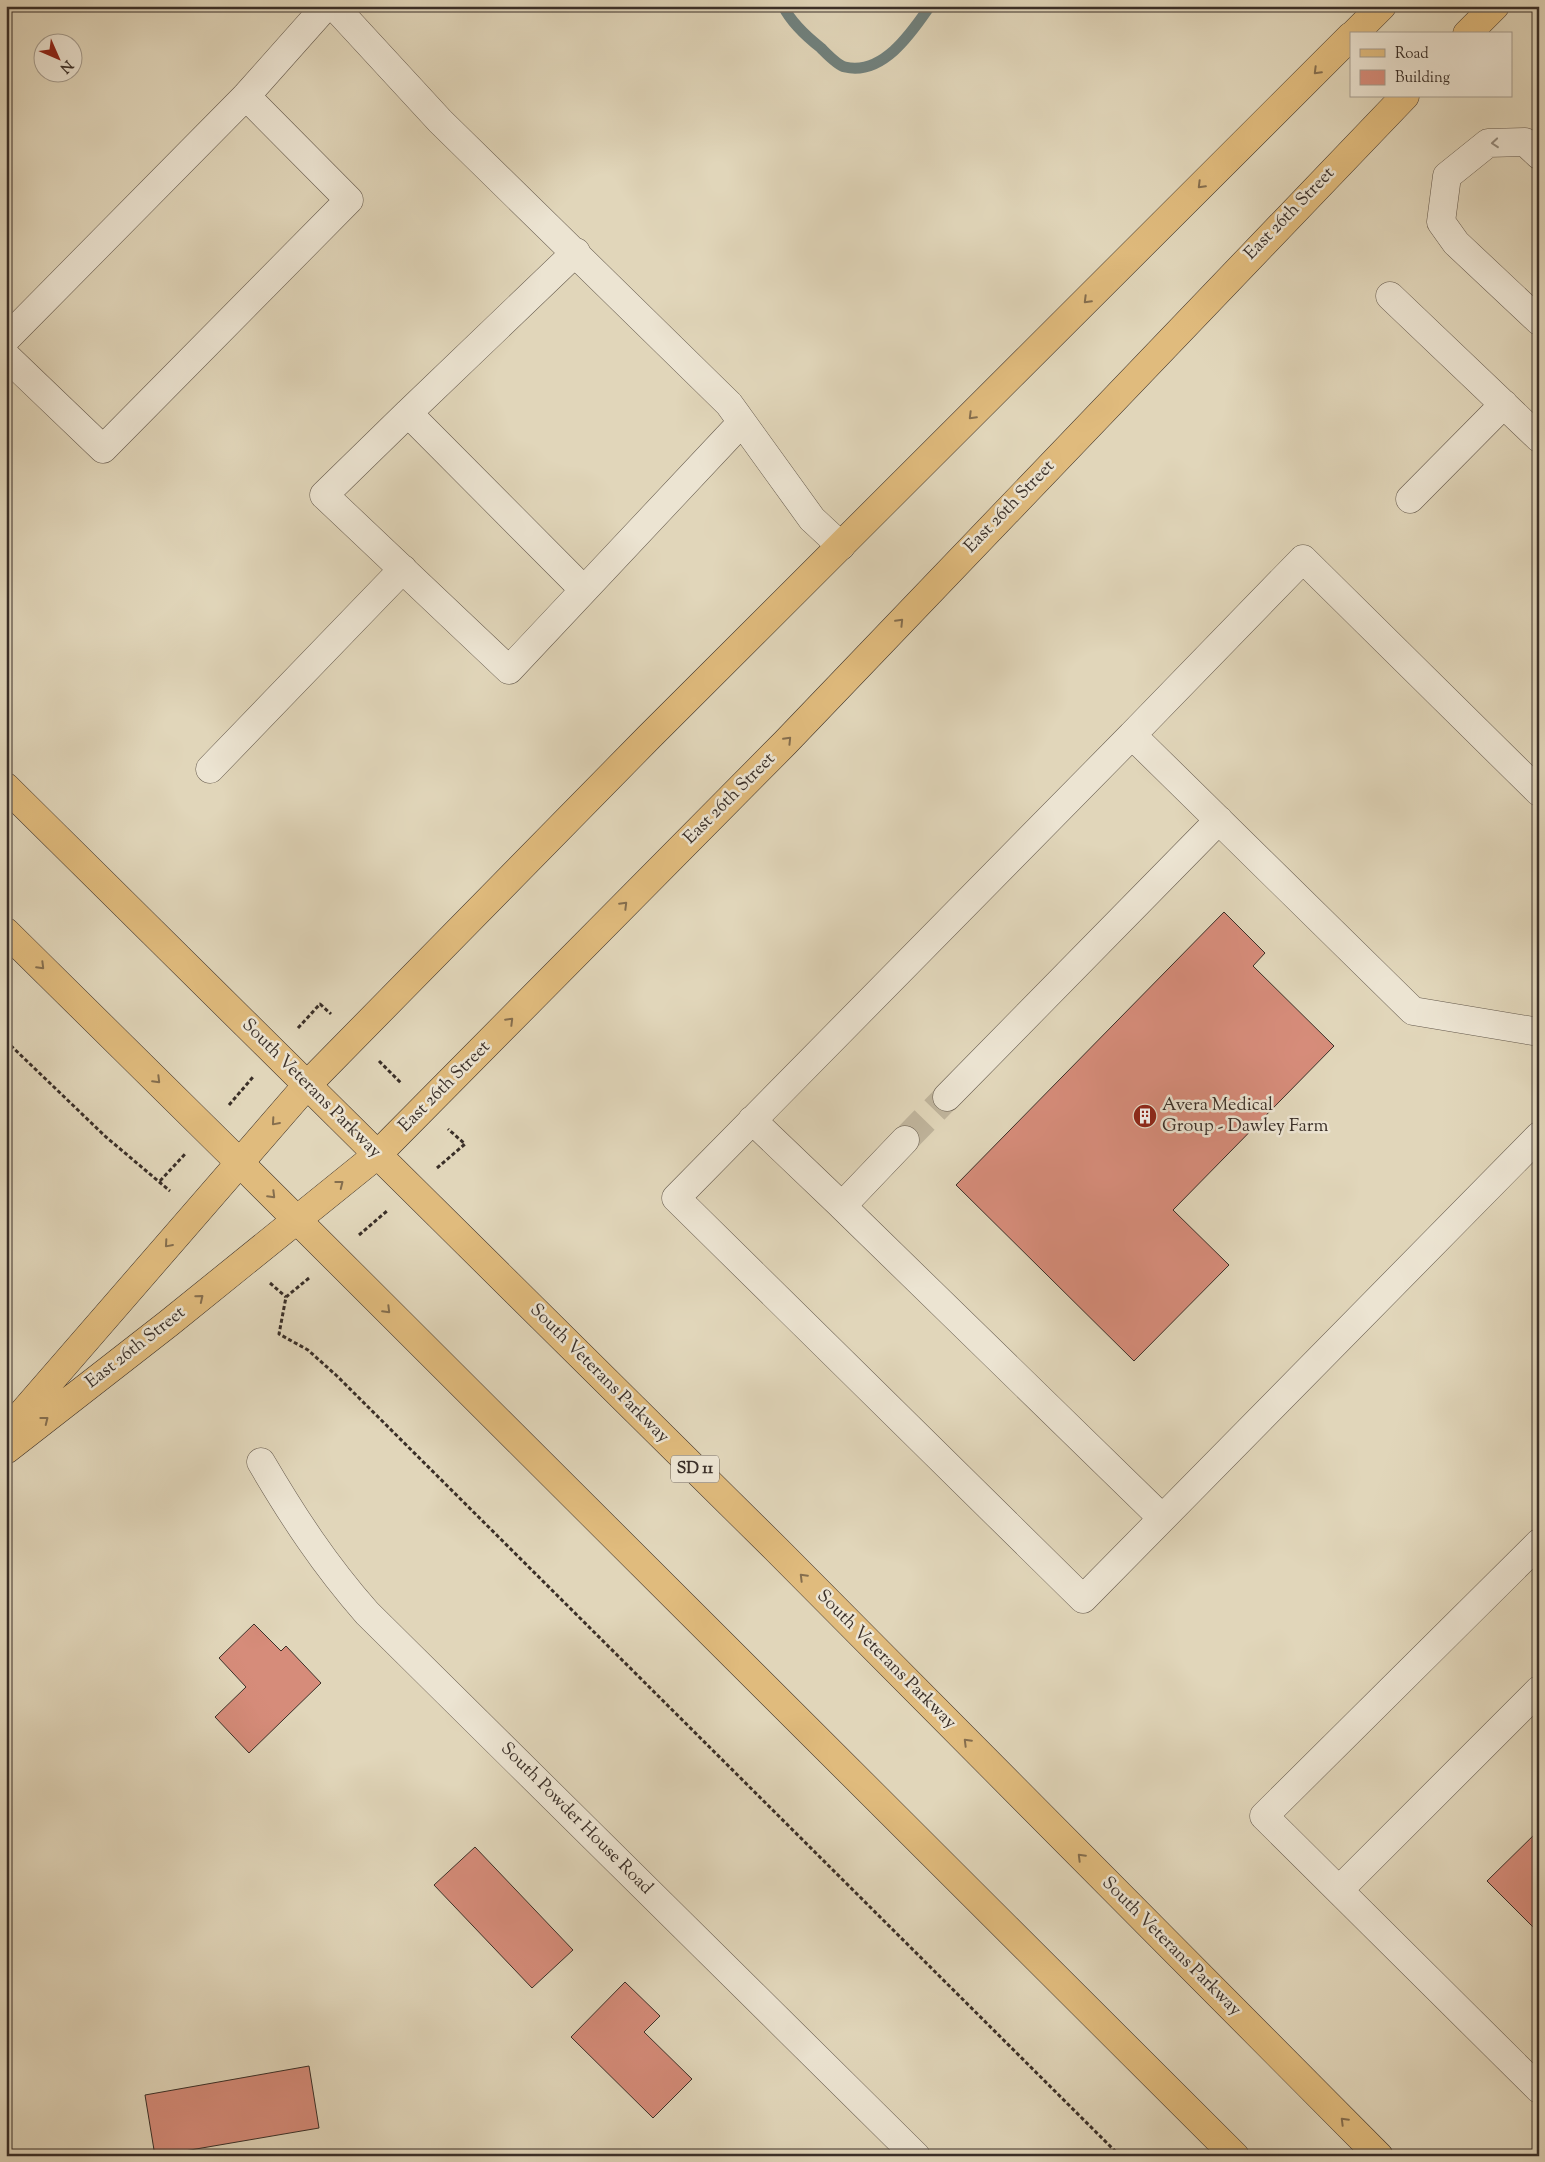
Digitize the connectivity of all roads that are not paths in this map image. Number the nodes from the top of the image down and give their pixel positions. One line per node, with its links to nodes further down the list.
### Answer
1 (326, 6): 8 (street)
2 (334, 6): 11 (street)
3 (1382, 6): 5 (main road)
4 (1494, 6): 6 (main road)
5 (1356, 32)
6 (1469, 32)
7 (1350, 37): 21 (main road, East 26th Street, one-way to 21)
8 (246, 96): 14 (street); 15 (street)
9 (1403, 98): 36 (main road, East 26th Street, one-way to 9)
10 (1539, 155): 13 (street, one-way to 13)
11 (576, 252): 17 (street); 18 (street)
12 (1390, 296): 16 (street)
13 (1539, 322)
14 (6, 339)
15 (6, 356)
16 (1504, 404): 19 (street); 20 (street)
17 (408, 413): 22 (street); 23 (street)
18 (742, 422): 21 (street); 23 (street)
19 (1539, 438)
20 (1410, 499)
21 (841, 546): 31 (main road, East 26th Street)
22 (403, 569): 23 (street); 25 (street)
23 (584, 589)
24 (1132, 735): 27 (street); 28 (street); 33 (street)
25 (210, 769)
26 (6, 787): 31 (main road, South Veterans Parkway / SD 11)
27 (1539, 792)
28 (1219, 820): 30 (street); 32 (street)
29 (6, 932): 37 (main road, one-way to 37)
30 (1539, 1032)
31 (307, 1085): 36 (main road, South Veterans Parkway / SD 11); 37 (main road, East 26th Street, one-way to 37)
32 (947, 1097)
33 (752, 1120): 38 (street); 43 (street)
34 (1539, 1136): 43 (street)
35 (905, 1140): 38 (street)
36 (377, 1155): 39 (main road, East 26th Street, one-way to 36); 50 (main road, South Veterans Parkway / SD 11, one-way to 36)
37 (240, 1163): 39 (main road, one-way to 39); 40 (main road, East 26th Street, one-way to 40)
38 (842, 1206): 43 (street)
39 (296, 1219): 41 (main road, East 26th Street, one-way to 39); 49 (main road, one-way to 49)
40 (6, 1432)
41 (6, 1450)
42 (261, 1462): 48 (street, South Powder House Road)
43 (1162, 1518)
44 (1539, 1543): 46 (street)
45 (1539, 1690): 46 (street)
46 (1340, 1889): 47 (street)
47 (1539, 2089)
48 (916, 2156)
49 (1235, 2156)
50 (1379, 2156)

